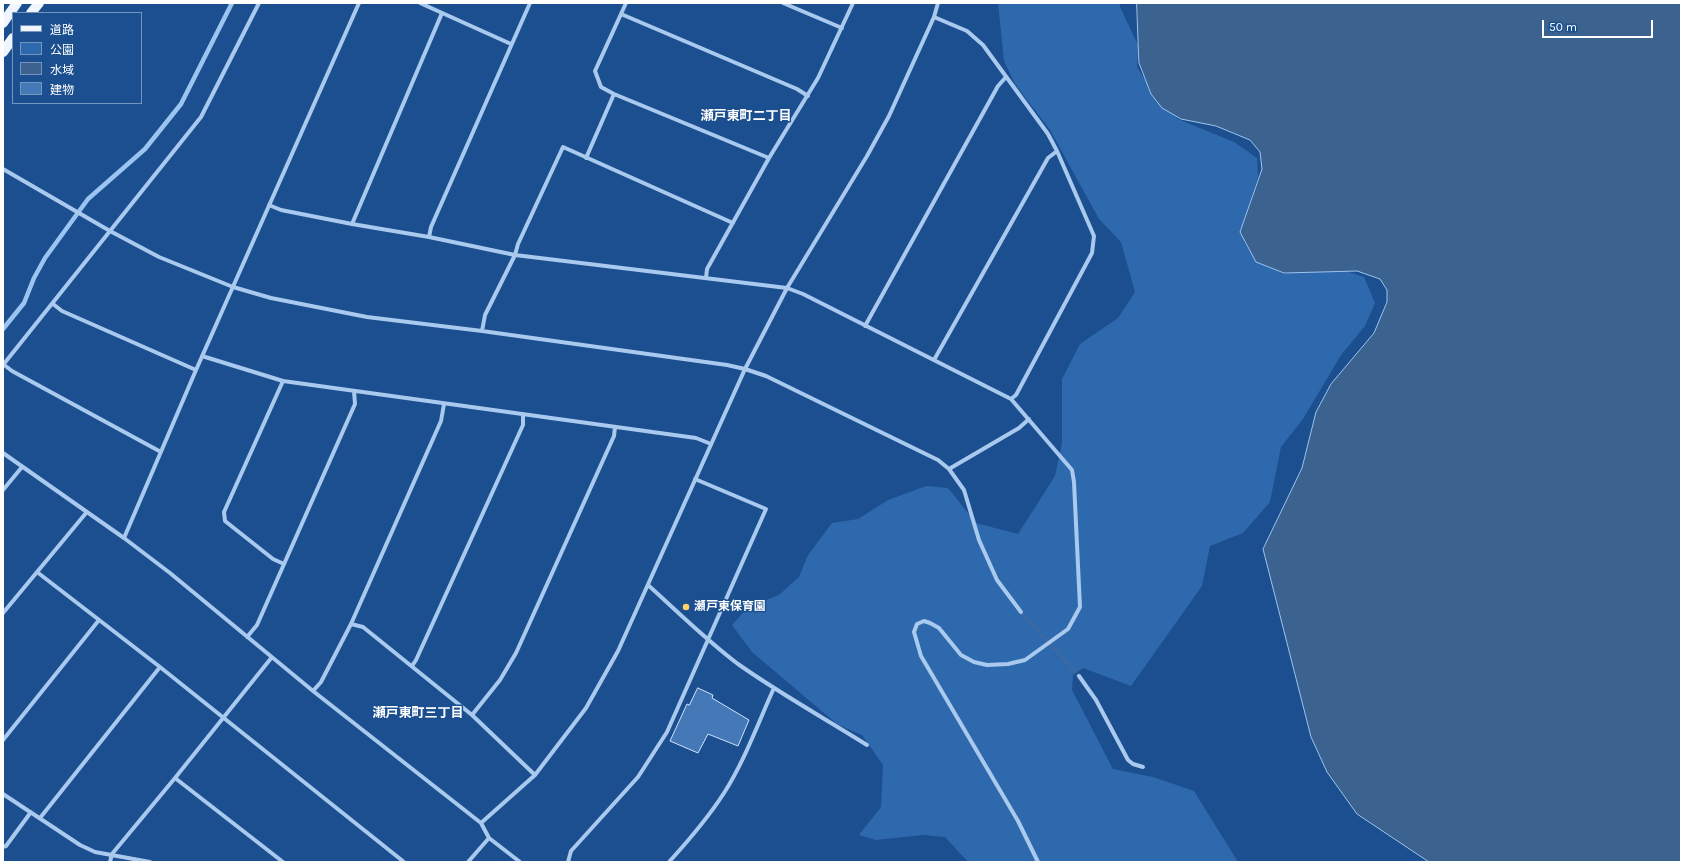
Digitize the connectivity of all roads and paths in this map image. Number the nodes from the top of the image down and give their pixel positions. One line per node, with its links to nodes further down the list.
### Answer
1 (17, 3): 15 (main road)
2 (39, 3): 11 (main road)
3 (259, 3): 30 (street)
4 (359, 3): 27 (street)
5 (420, 3): 12 (street)
6 (530, 3): 18 (street)
7 (626, 3): 13 (street)
8 (783, 3): 16 (street)
9 (853, 3): 16 (street)
10 (938, 3): 14 (street)
11 (32, 12)
12 (442, 13): 18 (street); 29 (street)
13 (621, 14): 21 (street); 22 (street)
14 (934, 17): 20 (street); 35 (street)
15 (3, 23)
16 (842, 28): 22 (street)
17 (12, 39): 19 (main road)
18 (511, 44): 31 (street)
19 (3, 52)
20 (1006, 77): 23 (street); 37 (street)
21 (614, 94): 24 (street); 25 (street)
22 (808, 96): 25 (street)
23 (1057, 151): 40 (street); 46 (street)
24 (586, 158): 28 (street); 32 (street)
25 (769, 158): 28 (street)
26 (3, 169): 30 (street)
27 (269, 205): 29 (street); 34 (street)
28 (733, 223): 33 (street)
29 (352, 224): 31 (street)
30 (110, 231): 34 (street); 36 (street)
31 (429, 237): 32 (street)
32 (515, 255): 33 (street); 38 (street)
33 (706, 278): 35 (street)
34 (233, 287): 38 (street); 39 (street)
35 (787, 288): 37 (street); 42 (street)
36 (53, 304): 41 (street); 43 (street)
37 (865, 326): 40 (street)
38 (482, 331): 42 (street)
39 (202, 356): 43 (street); 44 (street)
40 (934, 360): 46 (street)
41 (3, 364): 52 (street)
42 (745, 369): 51 (street); 55 (street)
43 (196, 370): 52 (street)
44 (283, 381): 45 (street); 60 (street)
45 (354, 391): 47 (street); 60 (street)
46 (1011, 399): 49 (street)
47 (444, 404): 48 (street); 66 (street)
48 (523, 414): 50 (street); 70 (street)
49 (1028, 419): 55 (street); 97 (street)
50 (615, 427): 51 (street); 75 (street)
51 (711, 444): 56 (street)
52 (161, 452): 59 (street)
53 (3, 453): 54 (street)
54 (22, 467): 57 (street); 58 (street)
55 (949, 469): 63 (street)
56 (695, 479): 62 (street); 68 (street)
57 (3, 490)
58 (86, 513): 59 (street); 61 (street)
59 (124, 538): 67 (street)
60 (284, 564): 67 (street)
61 (37, 572): 64 (street); 65 (street)
62 (648, 585): 68 (street); 80 (street)
63 (1021, 612)
64 (3, 613)
65 (99, 620): 71 (street); 77 (street)
66 (351, 624): 70 (street); 74 (street)
67 (247, 637): 69 (street)
68 (708, 640): 73 (street); 95 (street)
69 (272, 657): 74 (street); 76 (street)
70 (412, 666): 75 (street)
71 (160, 667): 76 (street); 84 (street)
72 (1078, 676): 79 (street)
73 (774, 688): 78 (street); 96 (street)
74 (313, 691): 85 (street)
75 (472, 714): 80 (street)
76 (222, 718): 81 (street); 92 (street)
77 (3, 740)
78 (867, 745)
79 (1143, 768)
80 (536, 775): 85 (street)
81 (175, 778): 88 (street); 91 (street)
82 (3, 794): 83 (street)
83 (31, 812): 84 (street); 87 (street)
84 (40, 818): 88 (street)
85 (481, 823): 86 (street)
86 (489, 838): 93 (street); 94 (street)
87 (3, 847)
88 (112, 854): 89 (street); 90 (street)
89 (110, 862)
90 (150, 862)
91 (283, 862)
92 (404, 862)
93 (468, 862)
94 (520, 862)
95 (568, 862)
96 (669, 862)
97 (1038, 862)

